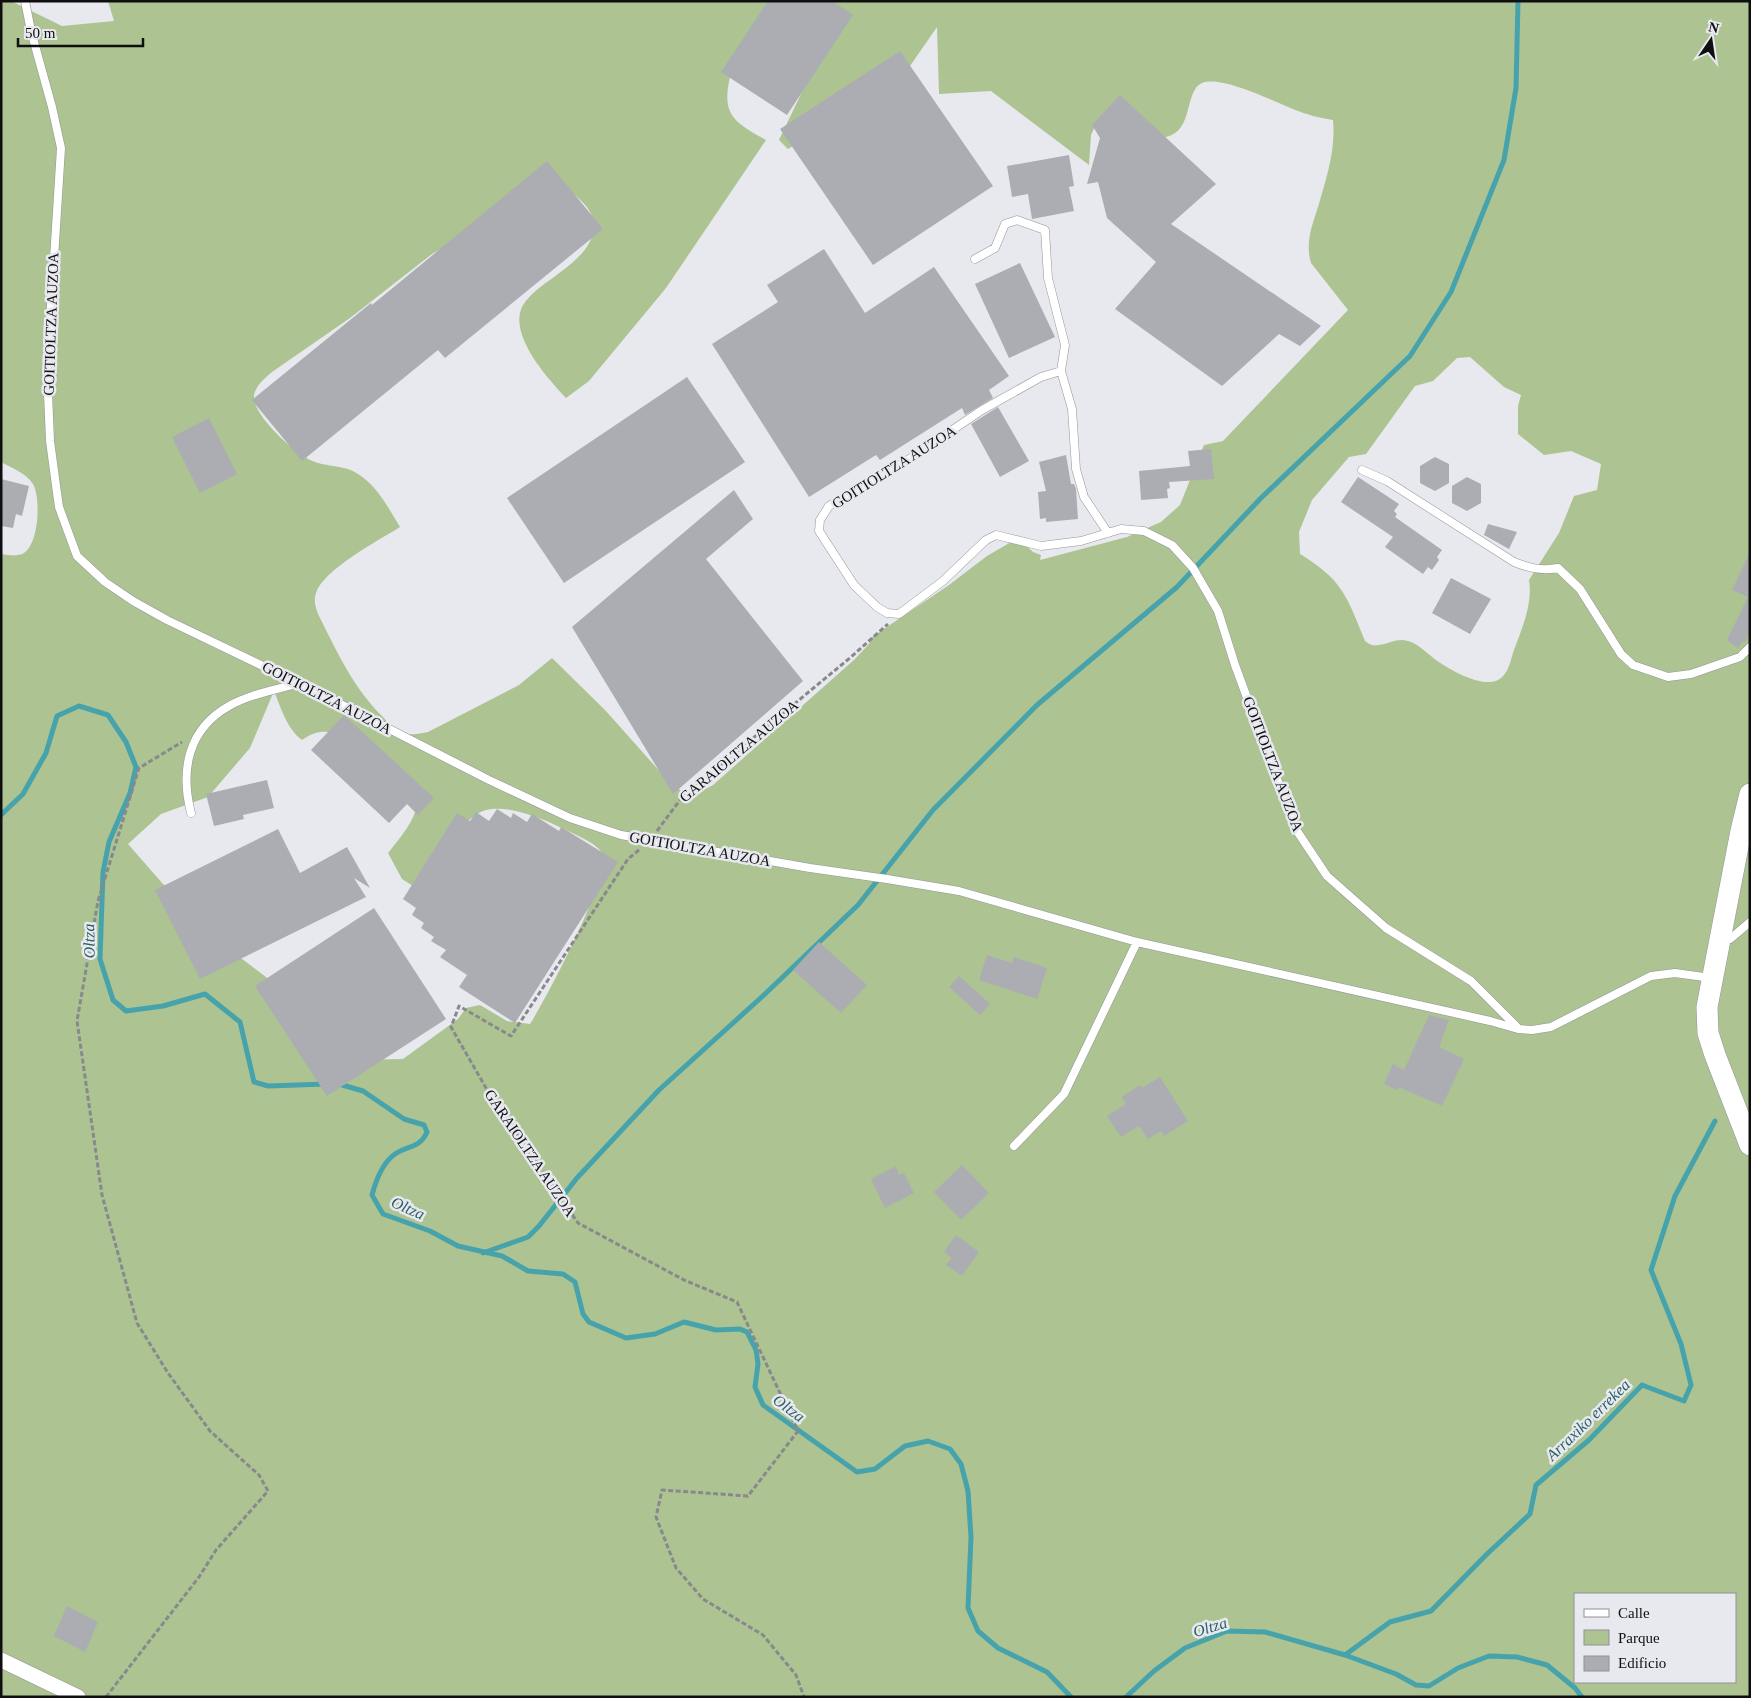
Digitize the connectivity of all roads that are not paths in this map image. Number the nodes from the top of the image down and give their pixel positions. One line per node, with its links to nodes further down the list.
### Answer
1 (25, 1): 7 (lane, GOITIOLTZA AUZOA)
2 (976, 259): 3 (lane)
3 (1061, 371): 5 (lane); 5 (lane, GOITIOLTZA AUZOA)
4 (1362, 470): 6 (lane)
5 (1108, 533): 14 (lane, GOITIOLTZA AUZOA)
6 (1750, 647)
7 (299, 683): 9 (lane); 11 (lane, GOITIOLTZA AUZOA)
8 (1750, 794): 12 (street)
9 (191, 813)
10 (1750, 922): 12 (lane)
11 (1137, 942): 14 (lane, GOITIOLTZA AUZOA); 16 (lane)
12 (1719, 942): 13 (street)
13 (1712, 978): 14 (lane, GOITIOLTZA AUZOA); 15 (street)
14 (1518, 1029)
15 (1750, 1145)
16 (1014, 1146)
17 (1, 1660): 18 (street)
18 (78, 1697)

